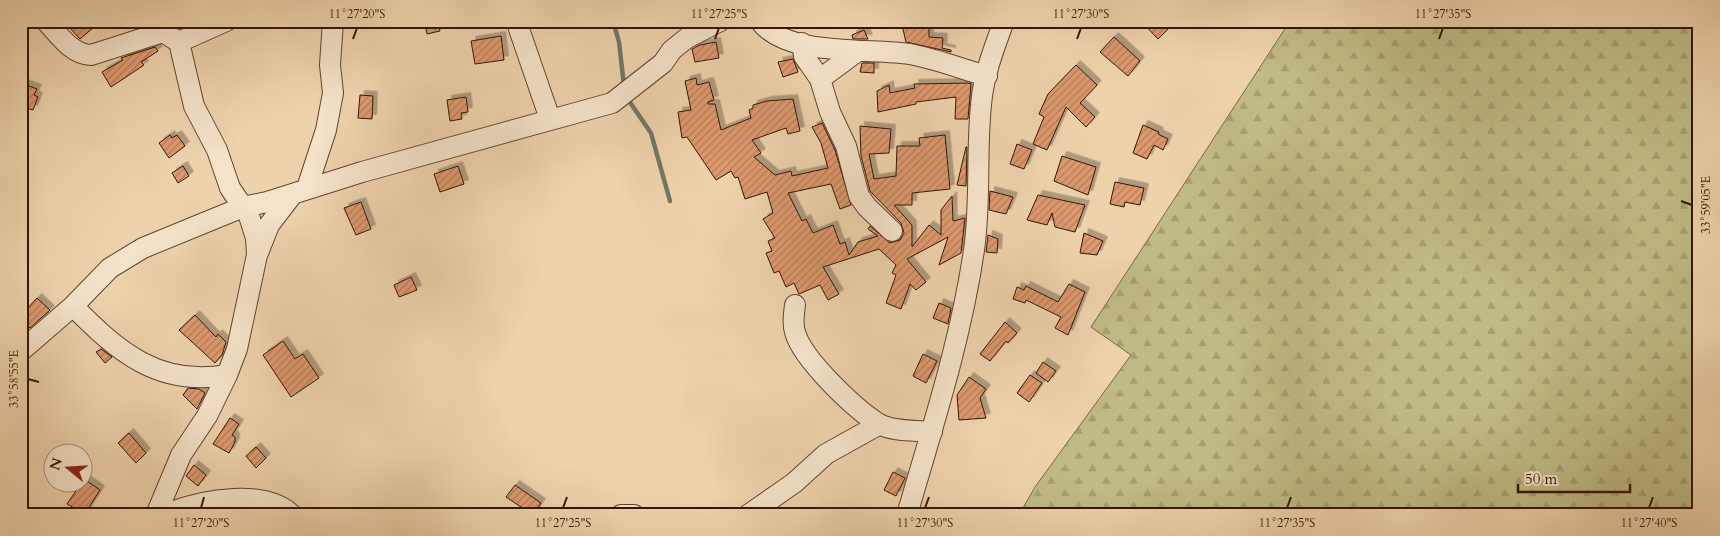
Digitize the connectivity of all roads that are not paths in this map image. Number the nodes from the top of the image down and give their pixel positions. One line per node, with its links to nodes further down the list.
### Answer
1 (46, 21): 8 (street)
2 (226, 21): 8 (street)
3 (333, 21): 14 (street)
4 (519, 21): 13 (street)
5 (720, 21): 13 (street)
6 (760, 21): 9 (street)
7 (1004, 21): 11 (street)
8 (179, 42): 15 (street)
9 (802, 43): 10 (street); 12 (street)
10 (858, 51): 11 (street); 12 (street)
11 (987, 76): 23 (street)
12 (820, 79): 16 (street)
13 (550, 119): 14 (street)
14 (300, 191): 15 (street); 17 (street)
15 (243, 207): 17 (street); 19 (street)
16 (892, 231)
17 (257, 255): 21 (street)
18 (796, 305): 22 (street)
19 (72, 306): 20 (street); 21 (street)
20 (21, 352)
21 (227, 375): 24 (street)
22 (880, 424): 23 (street); 28 (street)
23 (932, 432): 29 (street)
24 (166, 511): 25 (street)
25 (292, 515)
26 (621, 515): 27 (street)
27 (634, 515)
28 (748, 515)
29 (907, 515)

